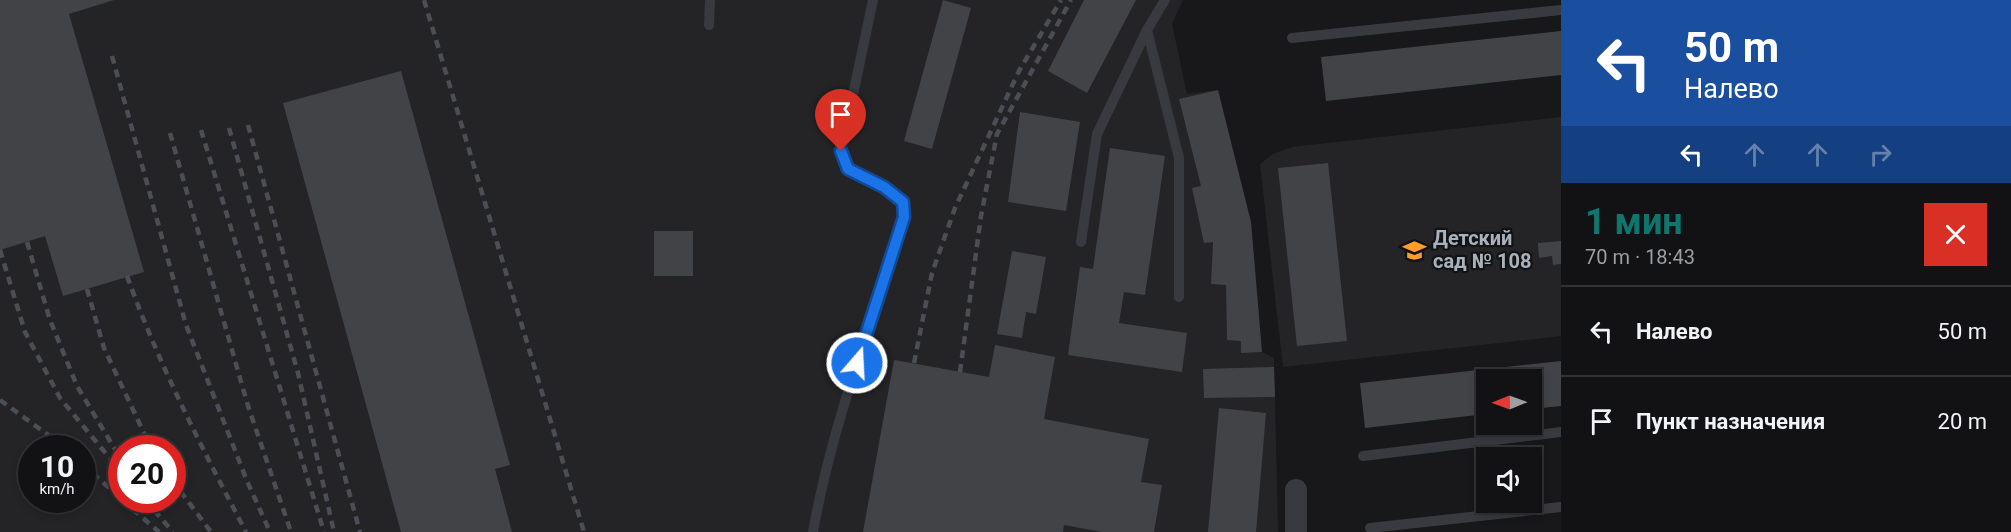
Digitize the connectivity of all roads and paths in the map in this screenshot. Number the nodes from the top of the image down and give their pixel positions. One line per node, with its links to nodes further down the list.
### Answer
1 (711, 0): 5 (lane)
2 (873, 0): 15 (lane)
3 (1165, 0): 6 (lane)
4 (1561, 10): 7 (lane)
5 (709, 25)
6 (1148, 30): 8 (lane); 9 (lane)
7 (1292, 38)
8 (1081, 242)
9 (1179, 297)
10 (1561, 432): 11 (lane)
11 (1363, 456)
12 (1296, 490): 16 (street)
13 (1561, 507): 14 (lane)
14 (1370, 528)
15 (813, 532)
16 (1296, 532)

